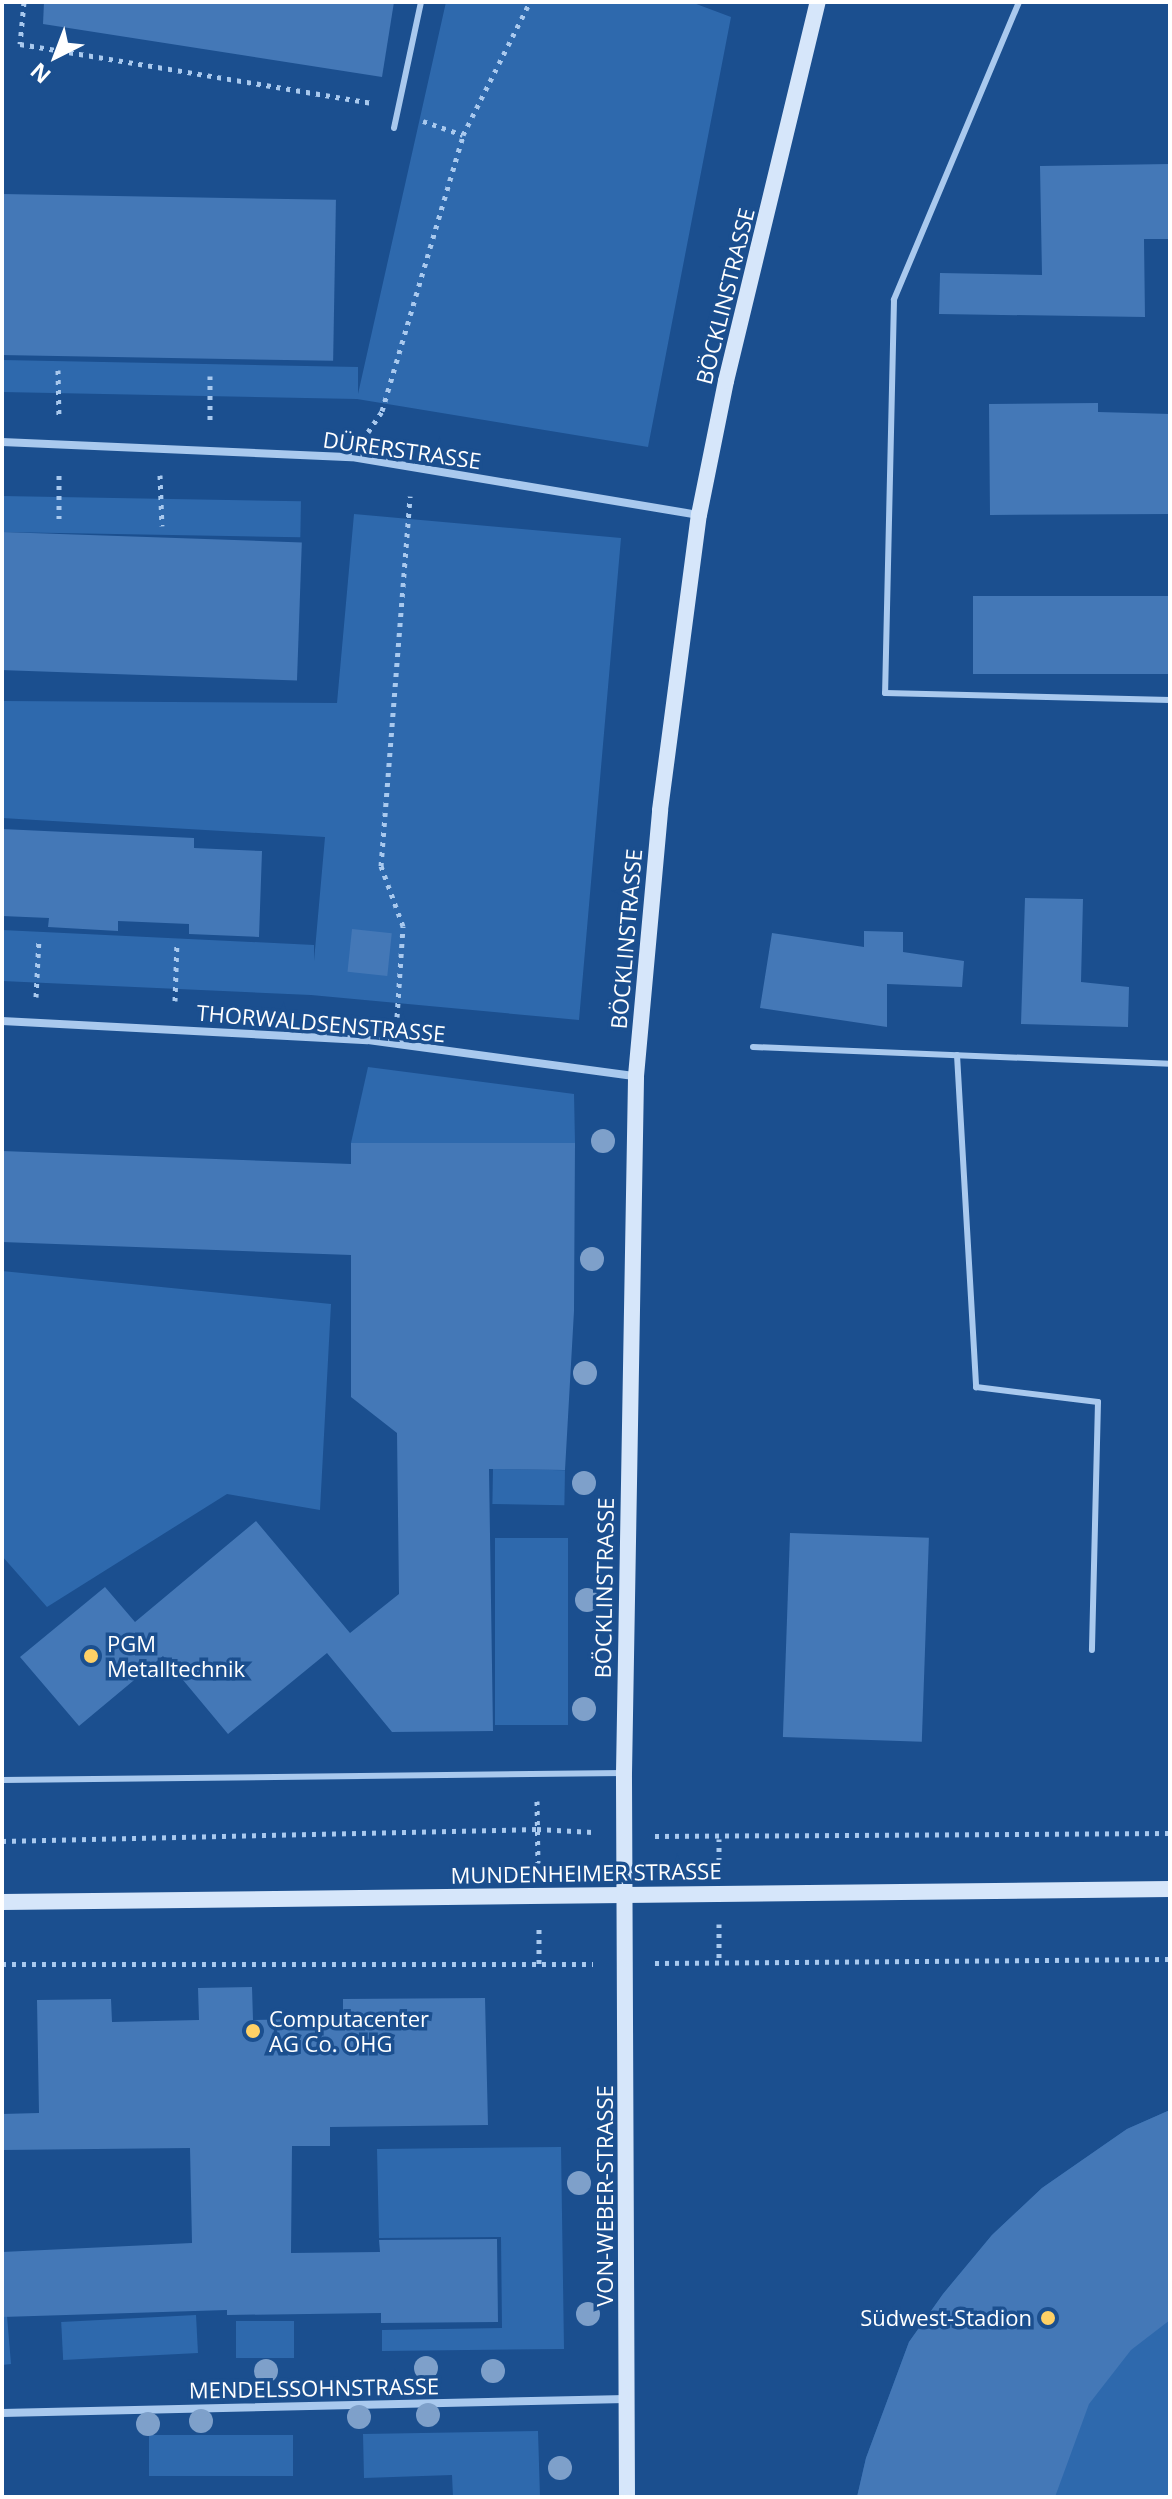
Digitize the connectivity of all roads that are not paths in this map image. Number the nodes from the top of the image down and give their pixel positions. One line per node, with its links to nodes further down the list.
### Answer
1 (421, 2): 4 (lane)
2 (818, 2): 6 (street, BÖCKLINSTRASSE)
3 (1019, 2): 7 (lane)
4 (394, 128)
5 (2, 442): 6 (street, DÜRERSTRASSE)
6 (699, 515): 12 (street, BÖCKLINSTRASSE)
7 (1170, 700)
8 (2, 1021): 12 (street, THORWALDSENSTRASSE)
9 (753, 1047): 10 (lane)
10 (957, 1055): 11 (lane); 13 (lane)
11 (1170, 1064)
12 (636, 1076): 14 (street, BÖCKLINSTRASSE)
13 (1092, 1650)
14 (624, 1773): 15 (lane); 17 (street, BÖCKLINSTRASSE)
15 (2, 1780)
16 (1170, 1889): 17 (street, MUNDENHEIMER STRASSE)
17 (624, 1895): 18 (street, MUNDENHEIMER STRASSE); 19 (street, VON-WEBER-STRASSE)
18 (2, 1902)
19 (626, 2399): 20 (street, MENDELSSOHNSTRASSE); 21 (street, VON-WEBER-STRASSE)
20 (2, 2413)
21 (627, 2497)

